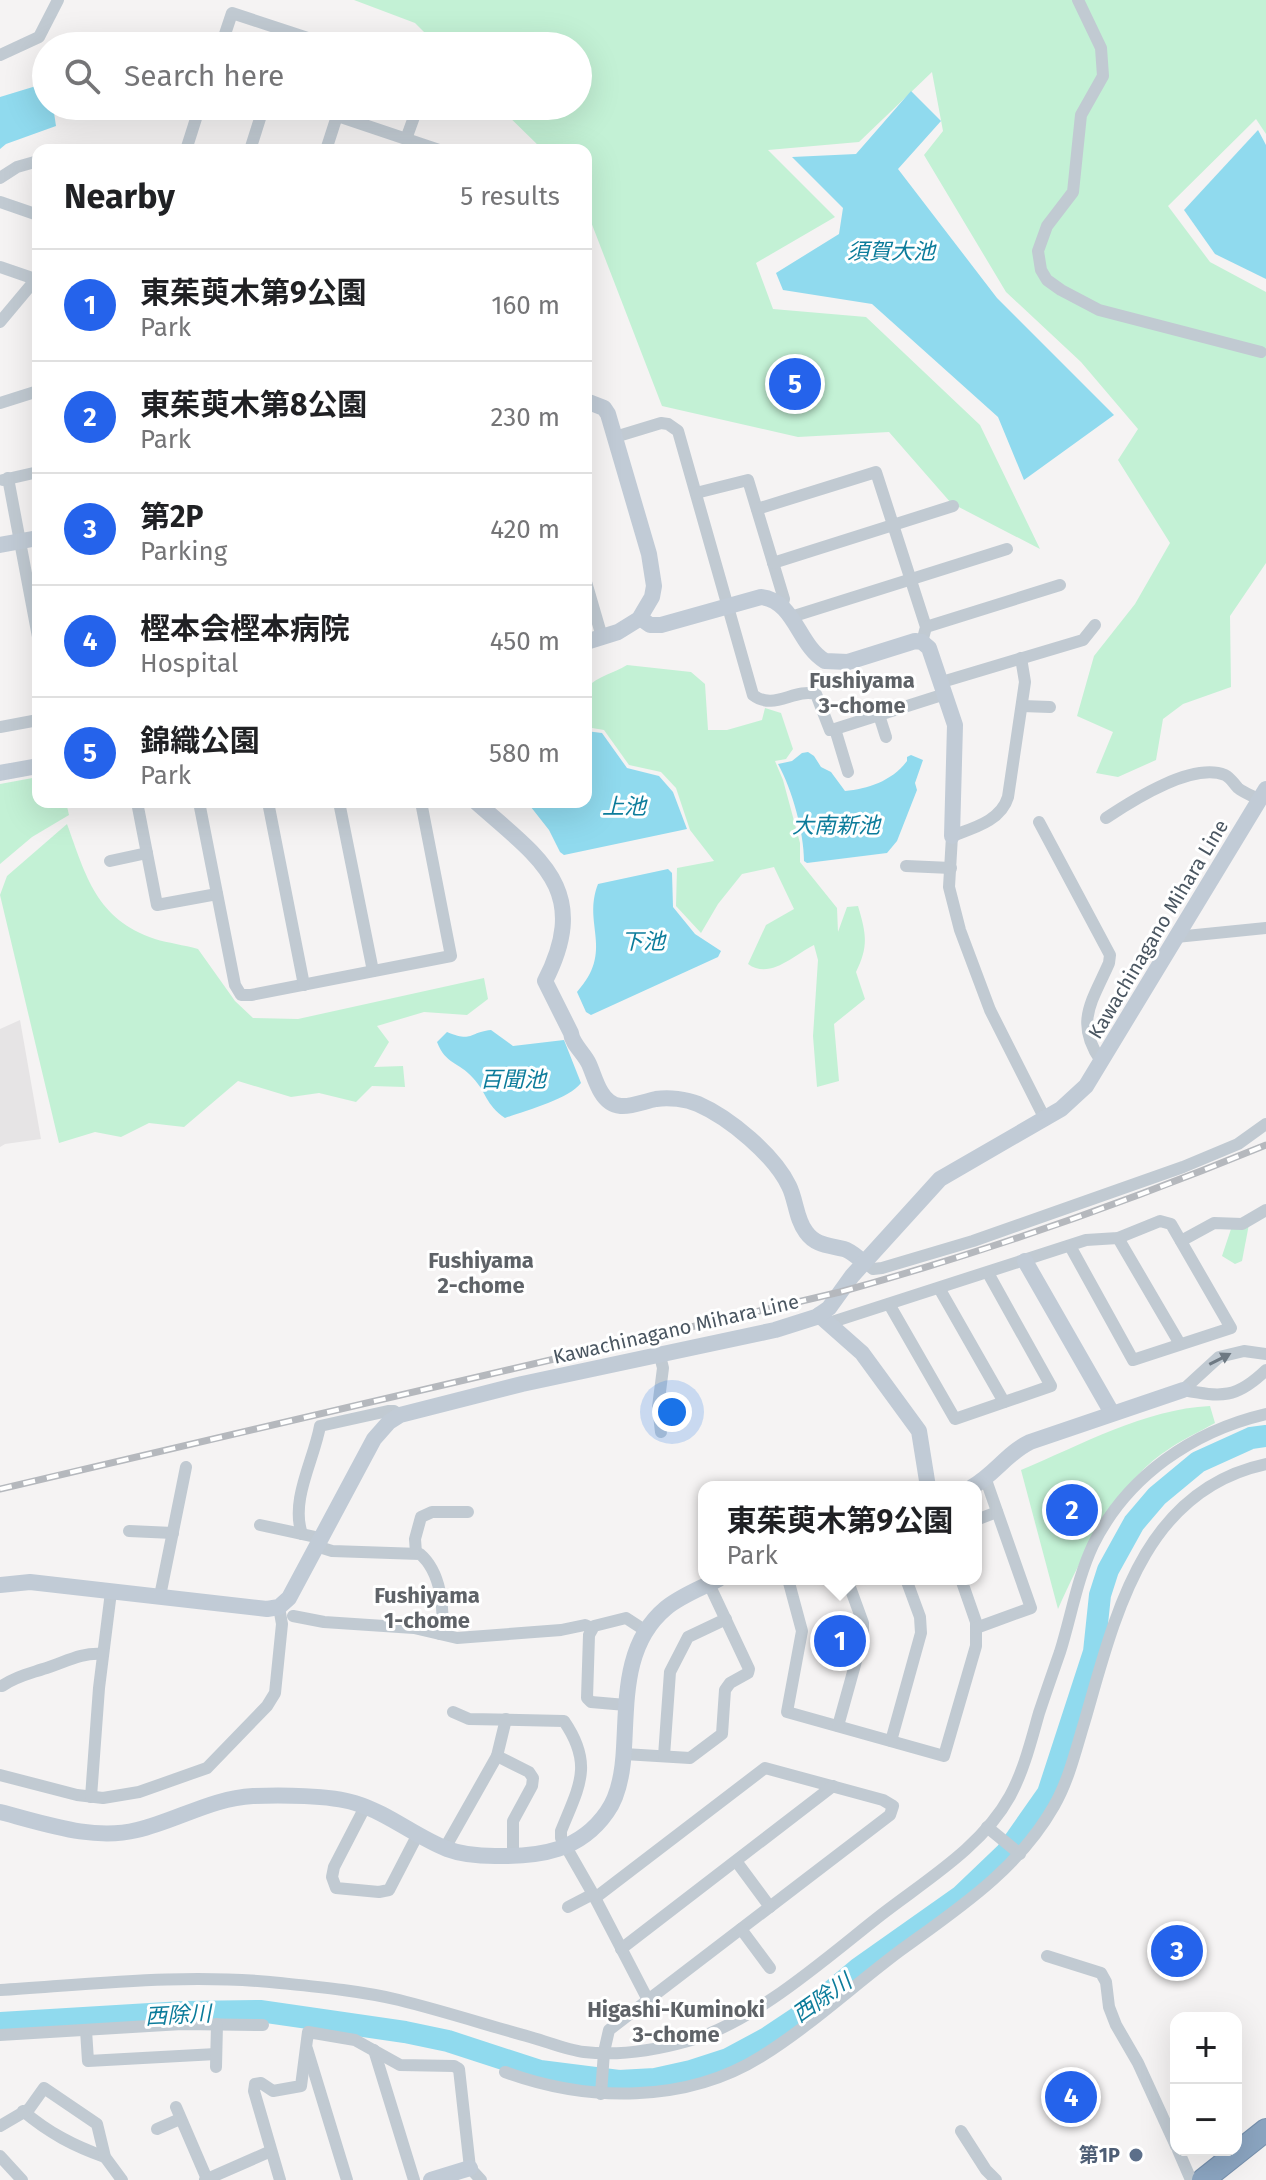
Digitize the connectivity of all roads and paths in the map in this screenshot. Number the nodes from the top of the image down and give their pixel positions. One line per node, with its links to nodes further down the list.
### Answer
1 (58, 0): 3 (street)
2 (1078, 0): 26 (street)
3 (42, 32)
4 (226, 32): 5 (street)
5 (290, 32)
6 (32, 40): 7 (street)
7 (0, 55)
8 (196, 120): 14 (street)
9 (260, 120): 15 (street)
10 (336, 120): 16 (street)
11 (349, 120): 13 (street)
12 (413, 120): 13 (street)
13 (406, 139): 17 (street)
14 (188, 144)
15 (252, 144)
16 (328, 144)
17 (421, 144)
18 (32, 163): 19 (street)
19 (0, 178)
20 (0, 202): 21 (street)
21 (32, 213)
22 (0, 267): 23 (street)
23 (32, 278)
24 (32, 286): 25 (street)
25 (0, 322)
26 (1261, 352)
27 (32, 393): 28 (street)
28 (0, 403)
29 (592, 404): 30 (street)
30 (615, 437): 33 (street); 47 (street)
31 (32, 473): 32 (street)
32 (4, 480): 38 (street)
33 (696, 493): 35 (street); 45 (street)
34 (953, 506): 36 (street)
35 (757, 509): 36 (street); 41 (street)
36 (893, 525): 41 (street); 42 (street)
37 (32, 539): 38 (street)
38 (20, 542): 39 (street); 44 (street)
39 (0, 545)
40 (1007, 549): 42 (street)
41 (773, 563): 46 (street)
42 (910, 580): 46 (street); 49 (street)
43 (1060, 585): 49 (street)
44 (32, 605)
45 (727, 606): 46 (street); 47 (street); 58 (street)
46 (786, 611): 49 (street)
47 (640, 618): 50 (street)
48 (1095, 625): 51 (street)
49 (924, 635): 52 (street)
50 (594, 639)
51 (1021, 658): 52 (street); 53 (street)
52 (944, 688): 55 (street); 72 (street)
53 (1022, 706): 54 (street); 72 (street)
54 (1050, 707)
55 (879, 715): 58 (street); 59 (street)
56 (32, 721): 57 (street)
57 (0, 727)
58 (835, 729): 61 (street)
59 (886, 737)
60 (32, 767): 62 (street)
61 (848, 772)
62 (0, 773)
63 (1263, 794): 70 (street); 79 (street, Kawachinagano Mihara Line)
64 (138, 808): 73 (street)
65 (200, 808): 77 (street)
66 (269, 808): 81 (street)
67 (340, 808): 80 (street)
68 (422, 808): 80 (street)
69 (483, 808): 90 (street)
70 (1106, 818)
71 (1039, 822): 82 (street)
72 (952, 836): 76 (street)
73 (147, 853): 74 (street); 77 (street)
74 (110, 861)
75 (906, 866): 76 (street)
76 (951, 868): 83 (street)
77 (217, 894): 81 (street)
78 (1266, 928): 79 (street)
79 (1176, 937): 82 (street, Kawachinagano Mihara Line)
80 (373, 971): 81 (street)
81 (304, 985)
82 (1101, 1061): 83 (street, Kawachinagano Mihara Line)
83 (1045, 1119): 90 (street, Kawachinagano Mihara Line)
84 (1266, 1124): 90 (street)
85 (1266, 1210): 87 (street)
86 (1118, 1238): 87 (street); 88 (street); 95 (street)
87 (1181, 1241): 95 (street)
88 (1070, 1246): 89 (street); 95 (street)
89 (1025, 1261): 91 (street); 101 (street)
90 (864, 1262): 94 (street, Kawachinagano Mihara Line)
91 (988, 1273): 92 (street); 100 (street)
92 (939, 1288): 93 (street); 100 (street)
93 (889, 1304): 94 (street); 100 (street)
94 (824, 1319): 97 (street, Kawachinagano Mihara Line); 107 (street)
95 (1180, 1344)
96 (1266, 1354): 99 (street, one-way to 96)
97 (660, 1356): 103 (street, Kawachinagano Mihara Line); 104 (street)
98 (1266, 1370): 99 (street)
99 (1183, 1390): 101 (street)
100 (1004, 1402)
101 (1112, 1413): 108 (street)
102 (1266, 1414): 149 (street)
103 (400, 1415): 116 (street); 117 (street)
104 (661, 1432)
105 (1266, 1464): 153 (street)
106 (186, 1467): 115 (street)
107 (927, 1481)
108 (981, 1481)
109 (982, 1488): 111 (street)
110 (468, 1512): 118 (street)
111 (997, 1512): 112 (street); 131 (street)
112 (982, 1518)
113 (260, 1525): 116 (street)
114 (129, 1531): 115 (street)
115 (173, 1533): 127 (street)
116 (302, 1534): 117 (street)
117 (318, 1542): 118 (street); 128 (street)
118 (416, 1553): 133 (street)
119 (0, 1585): 126 (street)
120 (708, 1585): 132 (street)
121 (715, 1585): 129 (street)
122 (793, 1585): 139 (street)
123 (849, 1585): 139 (street)
124 (908, 1585): 140 (street)
125 (963, 1585): 131 (street)
126 (111, 1592): 127 (street); 134 (street)
127 (160, 1596): 128 (street)
128 (286, 1612): 133 (street); 146 (street)
129 (726, 1619): 143 (street); 143 (street)
130 (592, 1628): 132 (street); 133 (street); 136 (street)
131 (976, 1628): 140 (street)
132 (646, 1631): 136 (street)
133 (440, 1634)
134 (103, 1654): 135 (street); 146 (street)
135 (2, 1686)
136 (626, 1705): 141 (street)
137 (453, 1712): 138 (street)
138 (506, 1719): 142 (street); 151 (street)
139 (838, 1726): 140 (street)
140 (891, 1741)
141 (624, 1754): 143 (street); 151 (street)
142 (497, 1756): 152 (street); 154 (street)
143 (664, 1756)
144 (0, 1775): 146 (street)
145 (833, 1786): 155 (street); 156 (street); 158 (street)
146 (91, 1797)
147 (365, 1807): 148 (street); 150 (street); 150 (street)
148 (0, 1812)
149 (990, 1829): 153 (street); 171 (street)
150 (418, 1834): 152 (street)
151 (567, 1847): 154 (street); 156 (street)
152 (445, 1848): 154 (street)
153 (1018, 1852): 173 (street)
154 (513, 1856)
155 (736, 1861): 158 (street); 160 (street)
156 (594, 1896): 157 (street); 160 (street)
157 (568, 1907)
158 (770, 1907): 159 (street)
159 (741, 1929): 162 (street); 164 (street)
160 (621, 1949): 164 (street)
161 (1047, 1956): 179 (street)
162 (770, 1968)
163 (0, 1990): 171 (street)
164 (648, 2000): 171 (street)
165 (217, 2024): 166 (street); 167 (street); 167 (street)
166 (263, 2025)
167 (86, 2030): 168 (street)
168 (0, 2035)
169 (306, 2046): 170 (street); 180 (street); 189 (street)
170 (374, 2050): 184 (street); 190 (street)
171 (604, 2054): 173 (street)
172 (505, 2072): 173 (street)
173 (601, 2091)
174 (23, 2111): 175 (street); 183 (street); 183 (street)
175 (0, 2126)
176 (157, 2129): 187 (street)
177 (1266, 2130): 194 (highway)
178 (961, 2131): 192 (street)
179 (1170, 2133)
180 (271, 2151): 187 (street); 188 (street)
181 (0, 2156): 185 (street)
182 (1180, 2156): 193 (street)
183 (105, 2157): 186 (street)
184 (475, 2174): 191 (street)
185 (22, 2180)
186 (122, 2180)
187 (206, 2180)
188 (280, 2180)
189 (347, 2180)
190 (414, 2180)
191 (431, 2180)
192 (996, 2180)
193 (1191, 2180)
194 (1203, 2180)

